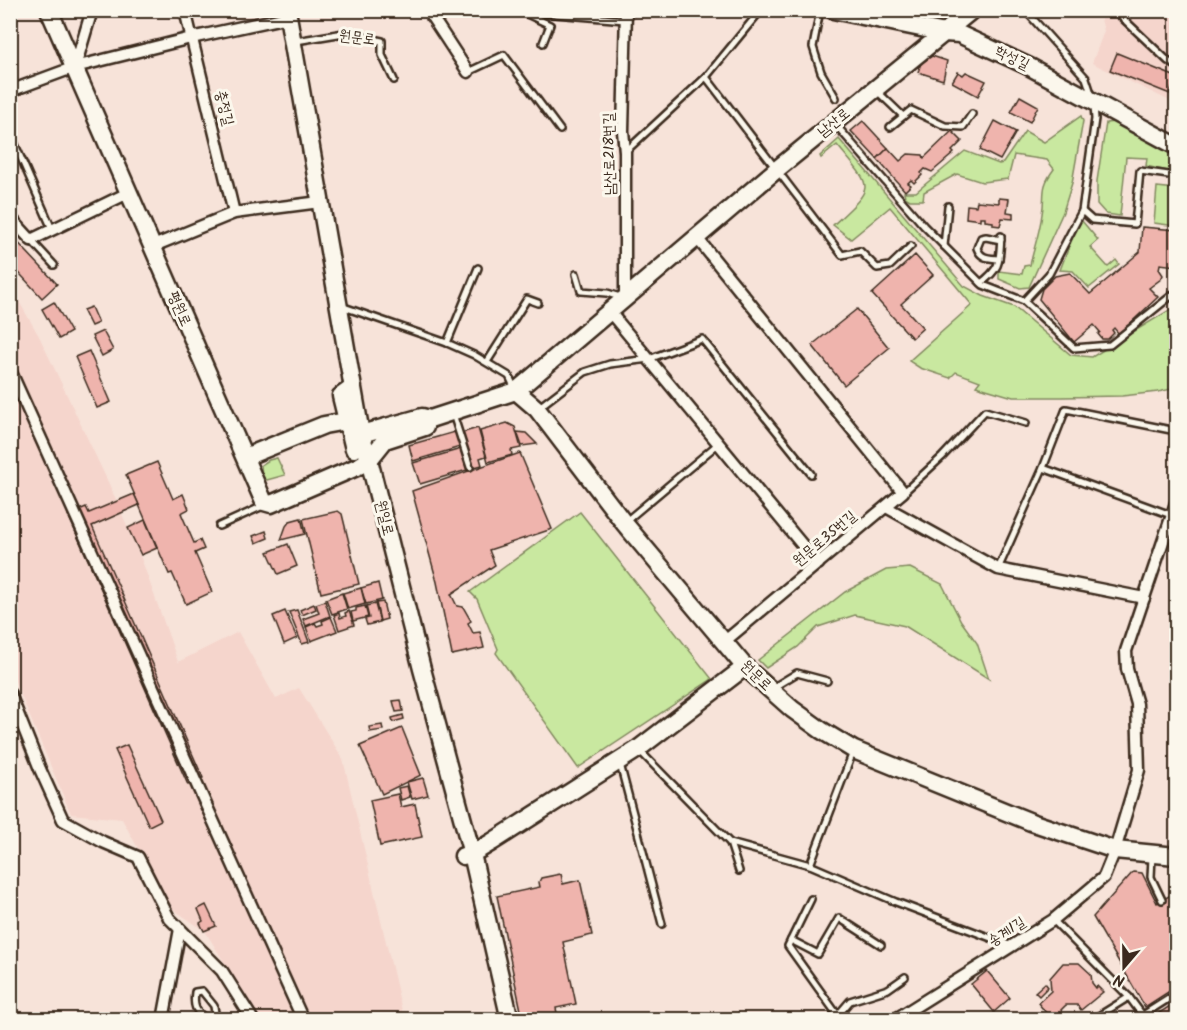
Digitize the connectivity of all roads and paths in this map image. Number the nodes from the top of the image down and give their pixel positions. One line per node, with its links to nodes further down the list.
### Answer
1 (92, 10): 20 (street)
2 (185, 10): 16 (street, 충정길)
3 (431, 10): 21 (street)
4 (508, 10): 11 (lane)
5 (761, 10): 22 (lane)
6 (820, 10): 26 (lane)
7 (833, 10): 15 (street, 학성길)
8 (972, 10): 15 (street, 남산로)
9 (1025, 10): 27 (lane)
10 (1114, 10): 19 (lane)
11 (525, 11): 14 (lane); 18 (lane)
12 (50, 12): 20 (street, 평원로)
13 (287, 14): 16 (street); 17 (street, 원일로)
14 (626, 16): 35 (street, 남산로218번길)
15 (945, 33): 24 (street, 남산로); 27 (street, 학성길)
16 (191, 38): 20 (street); 42 (street, 충정길)
17 (291, 42): 23 (lane, 원문로); 39 (street, 원일로)
18 (543, 43)
19 (1176, 66)
20 (75, 67): 25 (street); 38 (street, 평원로)
21 (468, 72): 32 (lane)
22 (706, 77): 35 (lane); 36 (lane)
23 (394, 80)
24 (875, 89): 29 (lane); 30 (street, 남산로)
25 (10, 91)
26 (836, 98)
27 (1093, 102): 34 (street, 학성길); 41 (lane)
28 (972, 114): 29 (lane)
29 (903, 116): 31 (lane)
30 (833, 123): 36 (street, 남산로); 48 (lane)
31 (890, 127)
32 (560, 130)
33 (10, 133): 44 (lane)
34 (1176, 146)
35 (625, 152): 56 (street, 남산로218번길)
36 (776, 170): 45 (street, 남산로); 47 (lane)
37 (1176, 176): 41 (lane)
38 (130, 192): 44 (street); 49 (street, 평원로)
39 (320, 202): 42 (street); 59 (street, 원일로)
40 (948, 207): 48 (lane)
41 (1082, 211): 57 (lane)
42 (234, 213): 49 (street)
43 (10, 217): 46 (street)
44 (52, 229): 46 (street)
45 (697, 238): 56 (street, 남산로); 80 (street)
46 (31, 240): 51 (lane)
47 (911, 246)
48 (944, 246): 54 (lane)
49 (151, 247): 75 (street, 평원로)
50 (999, 259): 50 (lane); 54 (lane)
51 (54, 265)
52 (478, 268): 61 (lane)
53 (576, 274): 56 (lane)
54 (981, 283): 57 (lane)
55 (1176, 292): 57 (lane)
56 (625, 298): 60 (street, 남산로)
57 (1024, 301)
58 (538, 303): 63 (lane)
59 (339, 306): 61 (lane); 65 (street, 원일로)
60 (609, 311): 62 (street); 66 (street, 남산로)
61 (447, 343): 63 (lane)
62 (649, 359): 67 (lane); 74 (street); 79 (lane)
63 (487, 362): 66 (lane)
64 (10, 370): 122 (street)
65 (352, 388): 70 (street); 73 (street, 원일로)
66 (516, 391): 67 (street, 원문로); 68 (street)
67 (537, 410): 85 (street, 원문로)
68 (452, 412): 69 (street); 77 (lane)
69 (430, 419): 73 (street); 76 (street)
70 (346, 421): 73 (street); 75 (street); 76 (street)
71 (1026, 423): 80 (lane, 원문로35번길)
72 (1176, 431): 78 (lane)
73 (361, 434): 76 (street, 원일로)
74 (718, 443): 85 (lane); 87 (street)
75 (245, 457): 82 (street, 평원로)
76 (364, 463): 82 (street); 101 (street, 원일로); 101 (street, 원일로)
77 (470, 467)
78 (1043, 468): 84 (lane); 88 (lane)
79 (812, 474)
80 (903, 492): 83 (street, 원문로35번길)
81 (1176, 503): 84 (street, 송계1길)
82 (267, 504): 86 (lane)
83 (886, 507): 87 (street, 원문로35번길); 88 (street)
84 (1173, 516): 89 (street, 송계1길)
85 (624, 523): 90 (street, 원문로)
86 (219, 526)
87 (818, 564): 90 (street, 원문로35번길)
88 (998, 569): 89 (street)
89 (1144, 598): 99 (street, 송계1길)
90 (725, 641): 91 (street, 원문로)
91 (745, 667): 93 (street, 원문로); 95 (street)
92 (827, 681): 93 (lane)
93 (770, 689): 96 (street, 원문로)
94 (10, 694): 109 (street)
95 (638, 748): 97 (street); 98 (lane)
96 (854, 750): 99 (street, 원문로); 103 (lane)
97 (619, 760): 101 (street); 108 (lane)
98 (730, 843): 103 (lane); 104 (lane)
99 (1115, 850): 100 (street, 원문로); 107 (street, 송계1길)
100 (1153, 854): 102 (street, 원문로); 106 (lane)
101 (468, 855): 123 (street, 원일로); 124 (street, 원일로)
102 (1176, 856)
103 (810, 865): 112 (lane)
104 (739, 872)
105 (811, 899): 110 (lane)
106 (1162, 900)
107 (1053, 920): 112 (street, 송계1길); 115 (lane)
108 (662, 924)
109 (180, 929): 118 (street); 121 (street)
110 (791, 940): 111 (lane); 116 (lane)
111 (881, 945)
112 (1013, 947): 125 (street, 송계1길)
113 (905, 977): 116 (lane)
114 (1176, 994): 117 (lane)
115 (1129, 996): 117 (lane); 126 (lane)
116 (840, 1017)
117 (1145, 1017)
118 (163, 1020)
119 (207, 1020): 120 (lane)
120 (216, 1020)
121 (253, 1020)
122 (303, 1020)
123 (498, 1020)
124 (510, 1020)
125 (894, 1020)
126 (1092, 1020)

